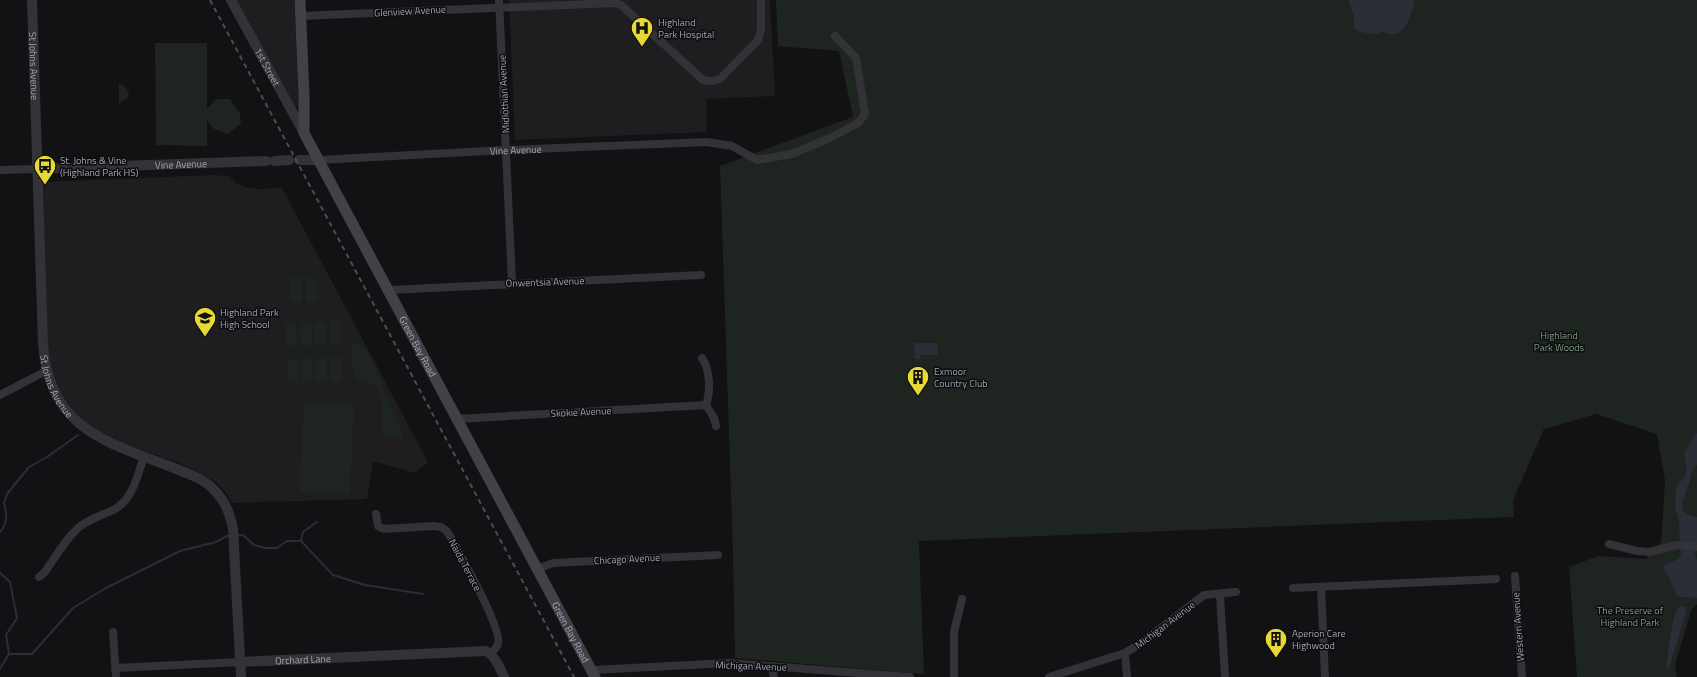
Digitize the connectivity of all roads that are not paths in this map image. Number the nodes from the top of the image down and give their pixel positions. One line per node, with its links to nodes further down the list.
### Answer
1 (32, 0): 13 (street, St Johns Avenue)
2 (231, 0): 8 (street, 1st Street)
3 (300, 0): 6 (main road, Green Bay Road)
4 (761, 0): 5 (street, Glenview Avenue)
5 (499, 4): 6 (street, Glenview Avenue); 9 (street, Midlothian Avenue)
6 (300, 16): 8 (main road, Green Bay Road)
7 (835, 36): 9 (street, Vine Avenue)
8 (304, 133): 12 (main road, Green Bay Road)
9 (506, 150): 12 (street, Vine Avenue); 16 (street, Midlothian Avenue)
10 (289, 160): 13 (street, Vine Avenue)
11 (300, 160): 12 (street, Vine Avenue)
12 (318, 160): 17 (main road, Green Bay Road)
13 (37, 169): 14 (street, Vine Avenue); 19 (street, St Johns Avenue)
14 (0, 170)
15 (701, 275): 16 (street, Onwentsia Avenue)
16 (512, 283): 17 (street, Onwentsia Avenue)
17 (389, 290): 22 (main road, Green Bay Road)
18 (702, 358): 21 (street)
19 (46, 371): 20 (street); 24 (street, St Johns Avenue)
20 (0, 395)
21 (706, 405): 22 (street, Skokie Avenue); 23 (street)
22 (456, 419): 29 (main road, Green Bay Road)
23 (716, 426)
24 (144, 456): 31 (street); 41 (street, St Johns Avenue)
25 (376, 514): 40 (street, Naida Terrace)
26 (1609, 544): 27 (street)
27 (1697, 547)
28 (718, 555): 29 (street, Chicago Avenue)
29 (537, 569): 44 (main road, Green Bay Road)
30 (1515, 576): 55 (street, Western Avenue)
31 (39, 577)
32 (1496, 580): 34 (street)
33 (1294, 588): 34 (street)
34 (1321, 588): 54 (street)
35 (1236, 592): 36 (street, Michigan Avenue)
36 (1220, 594): 39 (street, Michigan Avenue); 53 (street)
37 (962, 599): 50 (street)
38 (113, 632): 43 (street)
39 (1125, 653): 51 (street, Michigan Avenue); 52 (street)
40 (491, 654): 41 (street, Orchard Lane); 47 (street)
41 (240, 662): 43 (street, Orchard Lane); 46 (street, St Johns Avenue)
42 (771, 666): 44 (street, Michigan Avenue); 45 (street, Michigan Avenue); 48 (street)
43 (115, 673)
44 (593, 674)
45 (876, 676): 49 (street, Michigan Avenue)
46 (241, 677)
47 (504, 677)
48 (774, 677)
49 (910, 677)
50 (954, 677)
51 (1049, 677)
52 (1127, 677)
53 (1224, 677)
54 (1325, 677)
55 (1522, 677)

